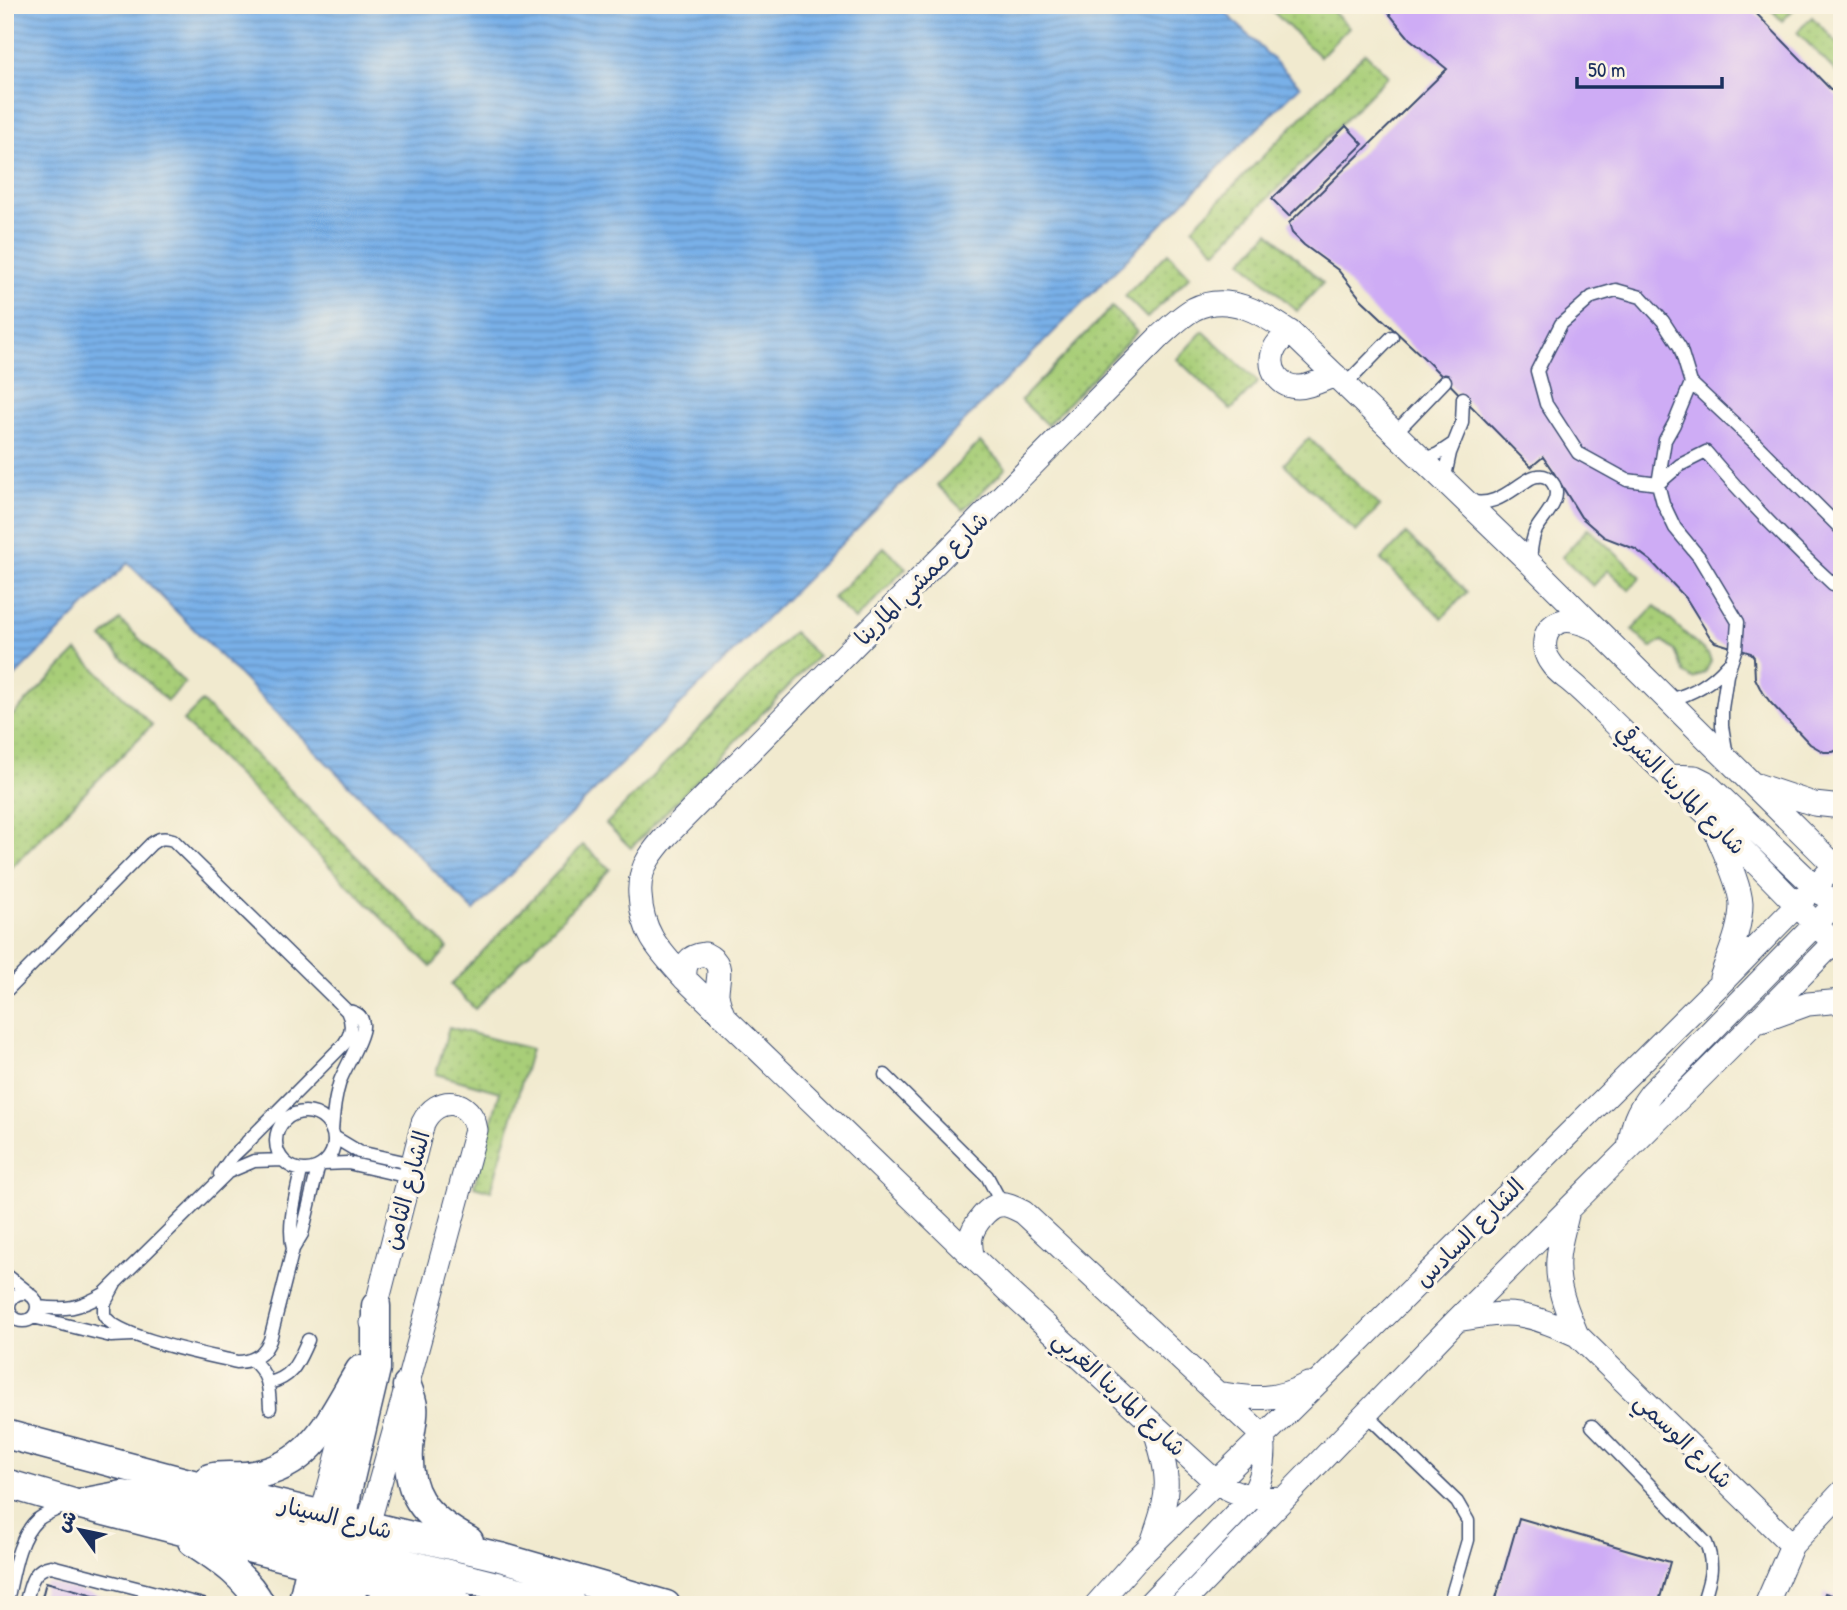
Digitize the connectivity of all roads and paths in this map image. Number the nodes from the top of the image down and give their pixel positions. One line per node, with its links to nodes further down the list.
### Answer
1 (1290, 332): 3 (street); 3 (street); 28 (street, شارع ممشي المارينا)
2 (1392, 337): 3 (lane)
3 (1340, 380): 7 (street)
4 (1446, 381): 7 (lane)
5 (1691, 383): 11 (lane); 11 (lane); 13 (lane)
6 (1463, 398): 8 (lane)
7 (1395, 433): 9 (street)
8 (1453, 444): 9 (lane); 10 (lane)
9 (1422, 460): 10 (street)
10 (1444, 481): 12 (street)
11 (1658, 484): 17 (lane); 20 (lane)
12 (1463, 499): 14 (lane); 15 (street)
13 (1842, 530)
14 (1536, 531): 15 (lane); 16 (lane)
15 (1504, 538): 16 (street)
16 (1534, 567): 18 (street); 19 (street)
17 (1842, 581)
18 (1557, 623): 19 (street); 23 (street, شارع المارينا الشرقي)
19 (1594, 628): 21 (street)
20 (1732, 659): 21 (lane); 22 (lane)
21 (1669, 700): 22 (street)
22 (1728, 759): 24 (street)
23 (1668, 776): 26 (street, شارع المارينا الشرقي); 29 (street)
24 (1752, 783): 25 (street); 27 (street)
25 (1842, 807)
26 (1710, 818): 30 (street, شارع المارينا الشرقي); 35 (street)
27 (1840, 866): 29 (street, الشارع السادس); 31 (street)
28 (639, 883): 34 (street, شارع المارينا الغربي)
29 (1814, 888): 30 (street, الشارع السادس); 31 (street)
30 (1797, 904): 31 (street); 32 (street, شارع المارينا الشرقي); 35 (street, الشارع السادس)
31 (1840, 904): 32 (street); 33 (street)
32 (1815, 923): 33 (street, شارع المارينا الشرقي); 45 (street)
33 (1839, 942): 40 (street)
34 (685, 979): 39 (street, شارع المارينا الغربي); 39 (street)
35 (1717, 988): 70 (street, الشارع السادس)
36 (5, 992): 38 (lane)
37 (1842, 1001): 40 (street)
38 (347, 1011): 43 (lane); 44 (lane)
39 (724, 1018): 53 (street, شارع المارينا الغربي)
40 (1755, 1023): 45 (street)
41 (885, 1075): 51 (lane)
42 (284, 1121): 43 (lane); 44 (lane); 46 (lane)
43 (333, 1134): 47 (lane); 49 (lane)
44 (247, 1142): 50 (lane)
45 (1629, 1148): 52 (street)
46 (282, 1160): 48 (lane); 50 (lane)
47 (321, 1166): 48 (lane); 49 (lane); 55 (lane)
48 (301, 1171): 55 (lane)
49 (411, 1171): 61 (street, الشارع الثامن); 72 (street, الشارع الثامن)
50 (217, 1180): 58 (lane)
51 (1002, 1204): 54 (street); 73 (street)
52 (1569, 1208): 64 (street); 66 (street, شارع الوسمي)
53 (930, 1214): 54 (street); 56 (street, شارع المارينا الغربي)
54 (981, 1218): 56 (street)
55 (293, 1249): 68 (lane)
56 (972, 1255): 76 (street, شارع المارينا الغربي)
57 (5, 1274): 59 (lane)
58 (116, 1284): 62 (lane); 65 (lane)
59 (29, 1293): 60 (lane); 62 (lane)
60 (8, 1297): 63 (lane)
61 (376, 1306): 69 (street, الشارع الثامن); 88 (street)
62 (35, 1312): 63 (lane); 65 (lane)
63 (9, 1315)
64 (1457, 1320): 66 (street, شارع الوسمي); 75 (street)
65 (133, 1335): 68 (lane)
66 (1577, 1335): 89 (street, شارع الوسمي)
67 (308, 1340): 71 (lane)
68 (252, 1360): 71 (lane)
69 (360, 1370): 82 (street); 88 (street, الشارع الثامن)
70 (1324, 1377): 73 (street); 79 (street, الشارع السادس)
71 (269, 1383): 74 (lane)
72 (407, 1386): 88 (street, الشارع الثامن); 91 (street)
73 (1217, 1393): 79 (street)
74 (270, 1408)
75 (1366, 1414): 85 (street); 105 (lane)
76 (1153, 1424): 80 (street, شارع المارينا الغربي); 90 (street)
77 (1592, 1426): 106 (lane)
78 (5, 1434): 82 (street, شارع السينار)
79 (1263, 1436): 80 (street, الشارع السادس); 84 (street)
80 (1216, 1482): 84 (street, شارع المارينا الغربي); 90 (street, الشارع السادس)
81 (5, 1483): 86 (street, شارع السينار)
82 (189, 1483): 88 (street, شارع السينار)
83 (1842, 1492): 89 (street)
84 (1251, 1497): 85 (street, شارع المارينا الغربي); 103 (street)
85 (1284, 1498): 104 (street)
86 (75, 1503): 87 (street, شارع السينار); 88 (street); 92 (lane)
87 (172, 1528): 88 (street, شارع السينار); 95 (street)
88 (338, 1545): 91 (street, شارع السينار); 96 (street, الشارع الثامن); 97 (street); 98 (street, الشارع الثامن); 99 (street, شارع السينار); 100 (street)
89 (1791, 1545): 107 (street)
90 (1151, 1546): 102 (street, الشارع السادس)
91 (500, 1557): 101 (street, شارع السينار)
92 (6, 1605)
93 (26, 1605): 94 (lane)
94 (203, 1605)
95 (261, 1605)
96 (302, 1605)
97 (325, 1605)
98 (349, 1605)
99 (460, 1605)
100 (572, 1605)
101 (666, 1605)
102 (1096, 1605)
103 (1148, 1605)
104 (1181, 1605)
105 (1449, 1605)
106 (1702, 1605)
107 (1766, 1605)

